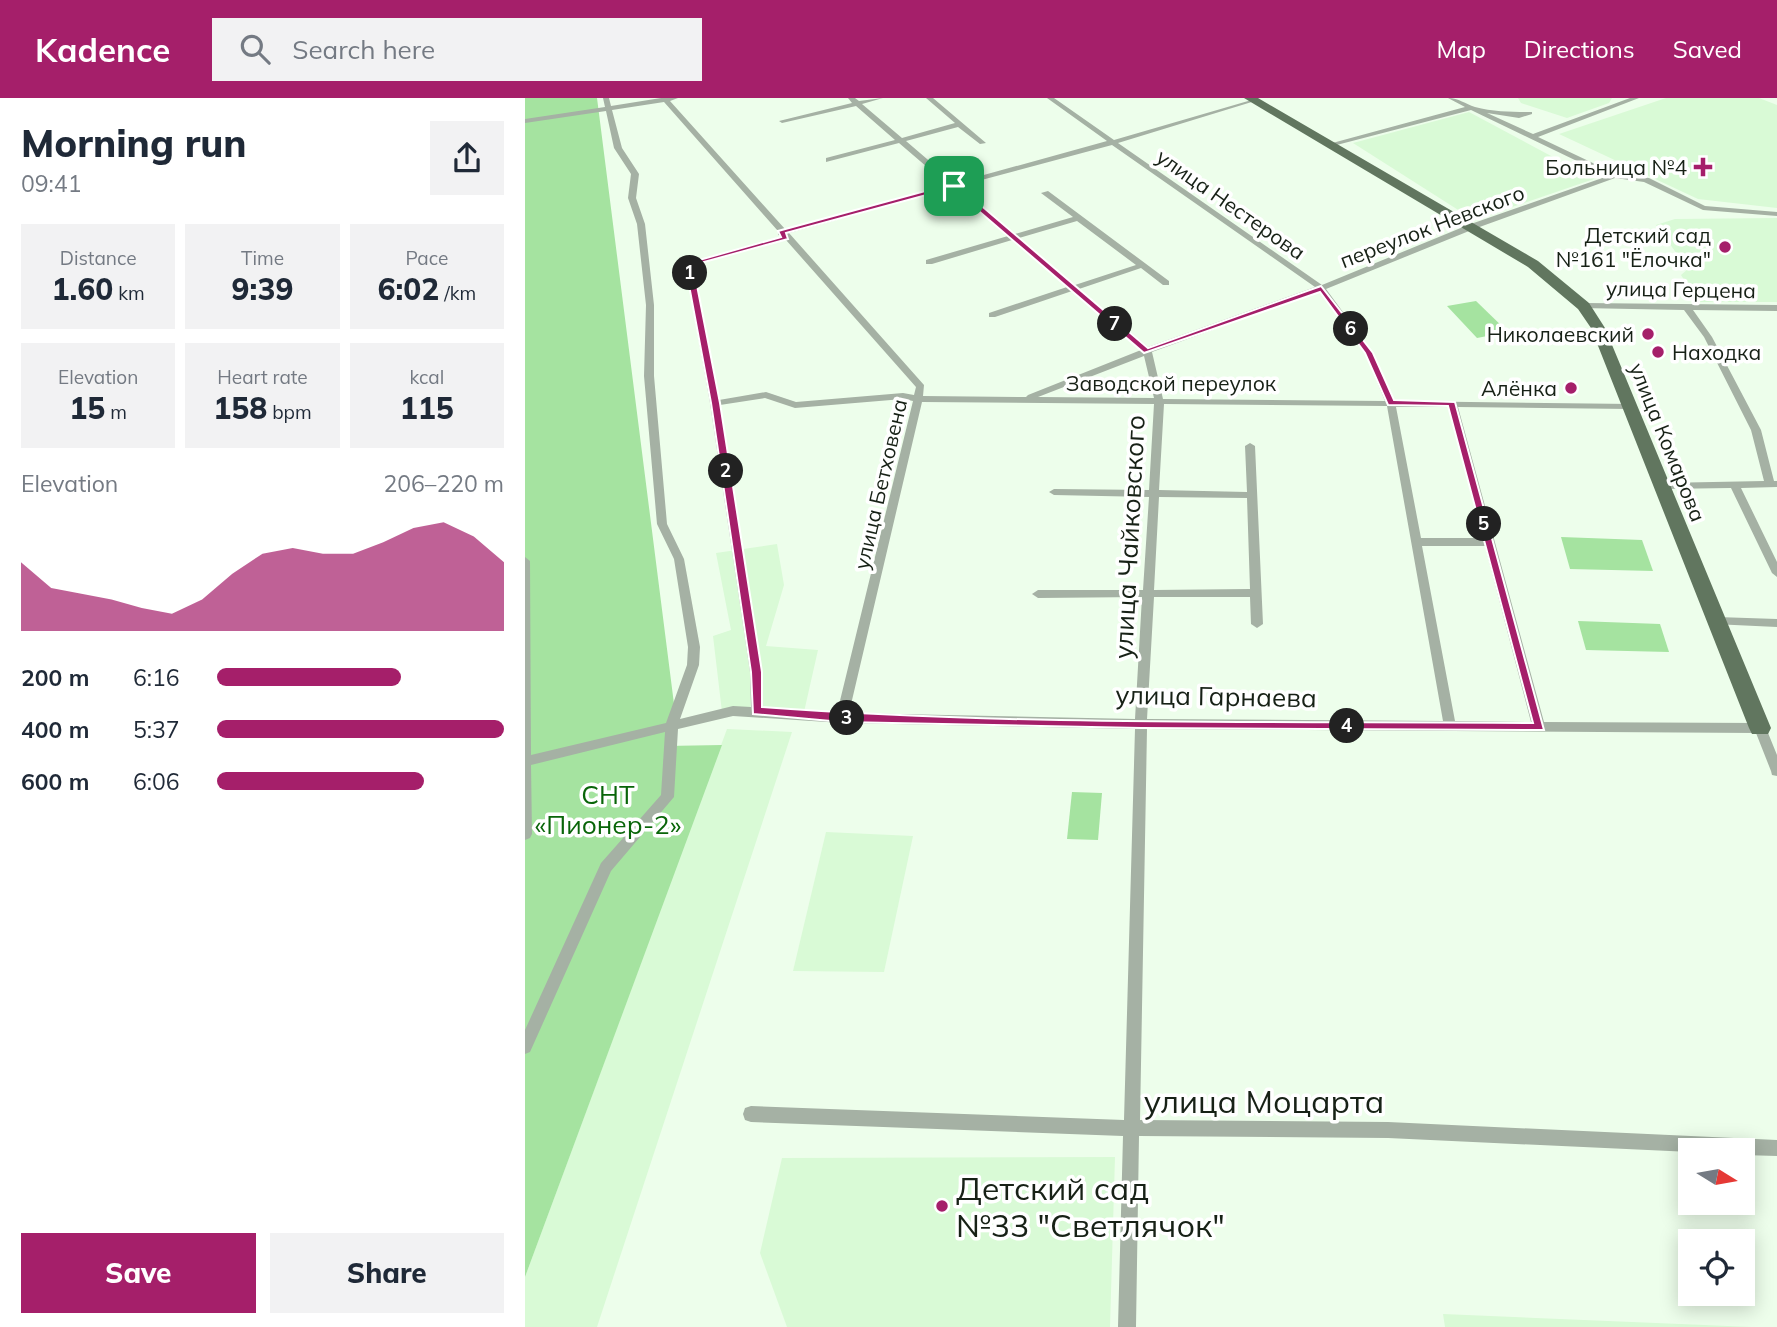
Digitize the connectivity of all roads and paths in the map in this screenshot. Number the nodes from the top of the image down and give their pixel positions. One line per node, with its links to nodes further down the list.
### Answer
1 (880, 98): 9 (street)
2 (929, 98): 16 (street)
3 (1050, 98): 20 (street, улица Нестерова)
4 (1451, 98): 11 (street)
5 (1636, 98): 8 (street)
6 (668, 99): 10 (street); 30 (street, улица Бетховена)
7 (1252, 99): 20 (street); 22 (main road, улица Комарова)
8 (1625, 100): 18 (street)
9 (854, 101): 15 (street); 19 (street)
10 (606, 104): 14 (street); 68 (street)
11 (1471, 108): 13 (street); 17 (street); 22 (street)
12 (1530, 113): 13 (street)
13 (1519, 116): 17 (street)
14 (525, 121)
15 (782, 121)
16 (960, 124): 19 (street); 21 (street)
17 (1516, 130): 18 (street)
18 (1532, 137): 24 (street)
19 (901, 141): 23 (street); 25 (street)
20 (1113, 142): 25 (street); 36 (street, улица Нестерова)
21 (982, 143)
22 (1329, 145): 29 (main road, улица Комарова)
23 (829, 160)
24 (1614, 176): 27 (street, переулок Невского); 29 (street, переулок Невского)
25 (954, 186): 30 (street); 31 (street)
26 (1045, 193): 28 (street)
27 (1777, 214)
28 (1078, 218): 31 (street); 33 (street)
29 (1471, 227): 36 (street, переулок Невского); 37 (main road, улица Комарова)
30 (783, 235): 42 (street, улица Бетховена); 45 (street)
31 (1013, 236): 32 (street); 35 (street)
32 (929, 262)
33 (1143, 265): 34 (street); 35 (street)
34 (1166, 282)
35 (1073, 288): 40 (street); 41 (street)
36 (1321, 288): 41 (street, переулок Невского); 46 (street, улица Нестерова)
37 (1584, 306): 38 (street, улица Герцена); 48 (main road, улица Комарова)
38 (1686, 306): 39 (street, улица Герцена); 51 (street)
39 (1777, 308)
40 (992, 315)
41 (1147, 351): 43 (street, переулок Невского); 44 (street, улица Чайковского)
42 (918, 399): 43 (street, Заводской переулок); 45 (street, Заводской переулок); 67 (street, улица Бетховена)
43 (1024, 400): 44 (street, Заводской переулок)
44 (1159, 401): 46 (street, Заводской переулок); 54 (street, улица Чайковского)
45 (715, 403): 66 (street)
46 (1391, 403): 47 (street, Заводской переулок); 56 (street, улица Нестерова)
47 (1452, 403): 48 (street, Заводской переулок); 57 (street)
48 (1629, 406): 52 (main road, улица Комарова)
49 (1250, 446): 55 (street)
50 (1734, 484): 51 (street); 52 (street); 59 (street)
51 (1774, 484)
52 (1662, 486): 63 (main road, улица Комарова)
53 (1054, 492): 54 (street)
54 (1154, 494): 55 (street); 62 (street, улица Чайковского)
55 (1252, 495): 60 (street)
56 (1416, 541): 57 (street); 70 (street, улица Нестерова)
57 (1488, 542): 71 (street)
58 (525, 561): 73 (street)
59 (1777, 573)
60 (1255, 593): 62 (street); 65 (street)
61 (1038, 594): 62 (street)
62 (1148, 596): 69 (street, улица Чайковского)
63 (1717, 621): 64 (street); 72 (main road, улица Комарова)
64 (1777, 623)
65 (1257, 624)
66 (757, 711): 67 (street, улица Гарнаева); 68 (street, улица Гарнаева)
67 (842, 718): 69 (street, улица Гарнаева)
68 (672, 724): 73 (street, улица Гарнаева); 76 (street)
69 (1141, 724): 70 (street, улица Гарнаева); 78 (street, улица Чайковского)
70 (1450, 727): 71 (street, улица Гарнаева)
71 (1539, 727): 72 (street, улица Гарнаева)
72 (1771, 731): 74 (street)
73 (525, 762): 75 (street)
74 (1777, 771)
75 (525, 834)
76 (525, 1047)
77 (751, 1114): 78 (street, улица Моцарта)
78 (1130, 1128): 79 (street, улица Моцарта); 80 (street, улица Чайковского)
79 (1777, 1148)
80 (1127, 1327)

